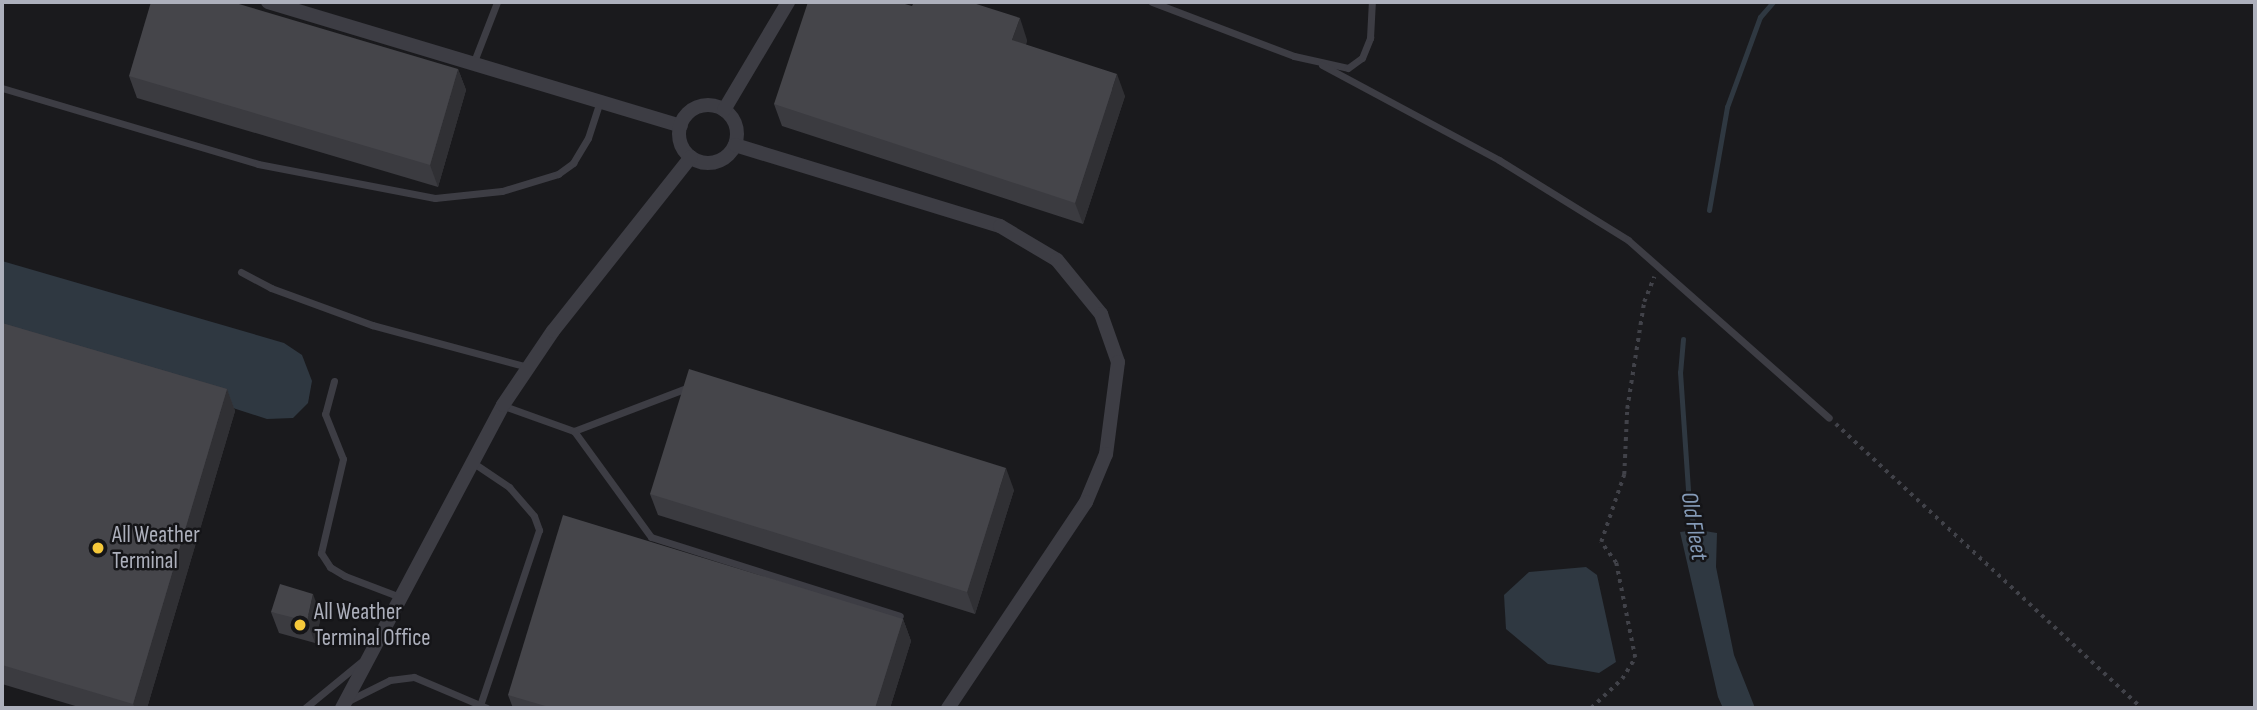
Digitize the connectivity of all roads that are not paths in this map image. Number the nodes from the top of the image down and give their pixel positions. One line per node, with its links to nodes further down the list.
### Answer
1 (268, 2): 6 (street)
2 (497, 2): 6 (lane)
3 (788, 2): 10 (street)
4 (1152, 2): 7 (lane)
5 (1372, 2): 7 (lane)
6 (473, 64): 9 (street)
7 (1322, 65): 19 (lane)
8 (2, 88): 9 (lane)
9 (600, 102): 11 (street)
10 (724, 110): 11 (street); 12 (street)
11 (681, 126): 13 (street)
12 (735, 145): 13 (street); 28 (street)
13 (691, 157): 15 (street)
14 (241, 272): 15 (lane)
15 (528, 367): 18 (street)
16 (334, 381): 22 (lane)
17 (697, 384): 20 (lane)
18 (503, 405): 20 (lane); 21 (street)
19 (1829, 418)
20 (574, 431): 23 (lane)
21 (471, 462): 22 (street); 26 (lane)
22 (400, 597): 24 (street)
23 (900, 617)
24 (372, 650): 25 (street); 27 (lane)
25 (343, 706): 26 (lane)
26 (483, 707)
27 (305, 708)
28 (948, 708)

